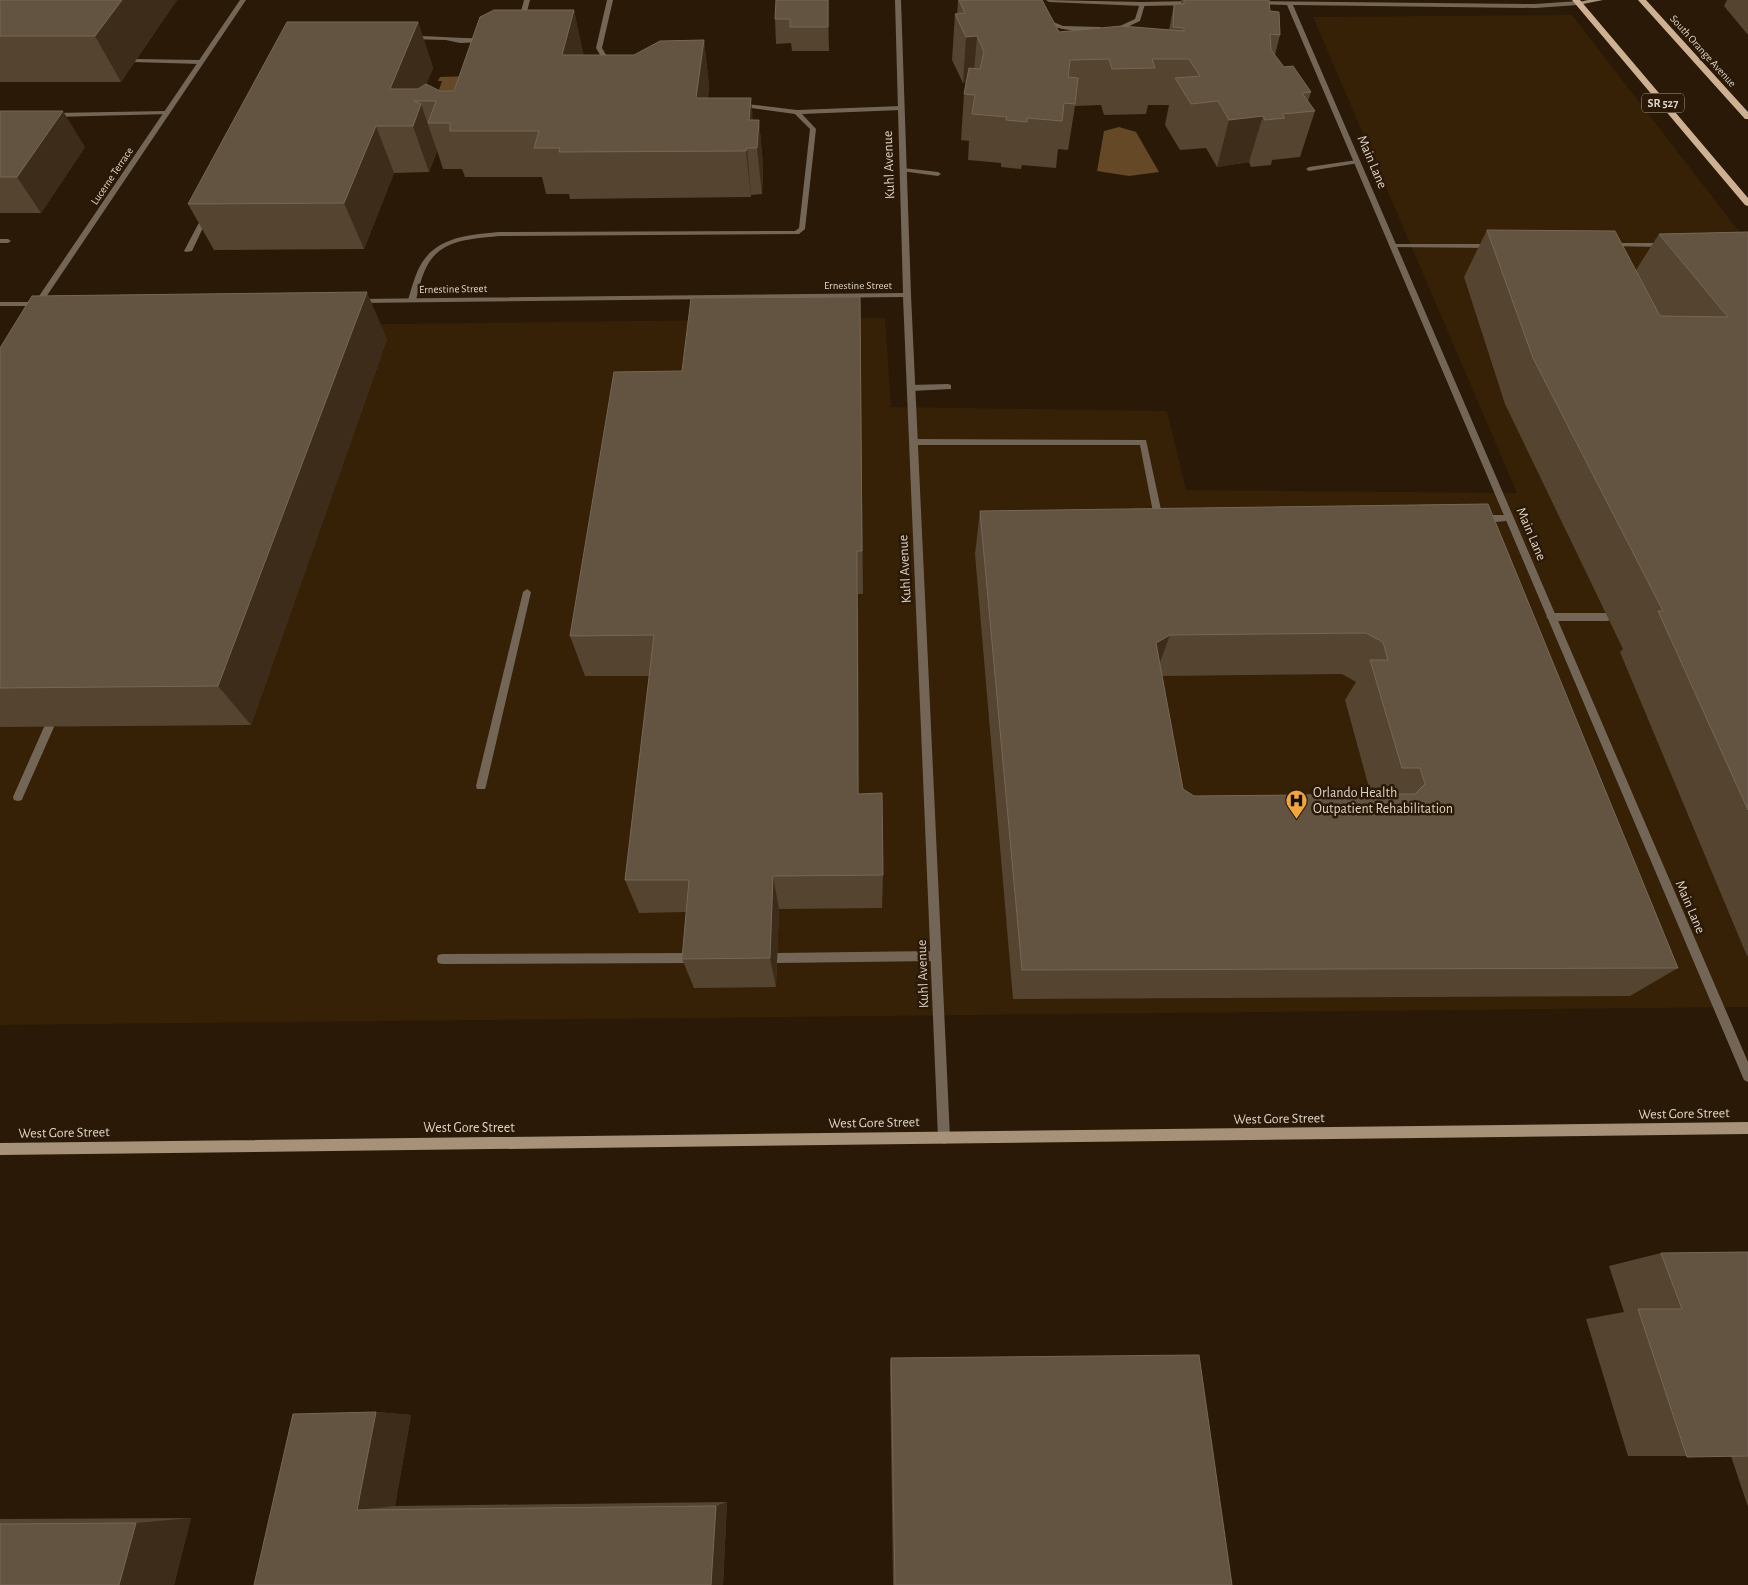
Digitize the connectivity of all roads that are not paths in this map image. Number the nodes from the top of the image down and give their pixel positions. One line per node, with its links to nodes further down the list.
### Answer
1 (243, 0): 18 (street, Lucerne Terrace)
2 (527, 0): 14 (street)
3 (610, 0): 19 (street)
4 (898, 0): 21 (street, Kuhl Avenue)
5 (1049, 0): 12 (street)
6 (1600, 0): 8 (main road)
7 (1642, 0): 25 (main road, South Orange Avenue)
8 (1577, 1): 11 (street); 30 (main road, SR 527)
9 (1201, 3): 12 (street)
10 (1250, 3): 11 (street)
11 (1289, 3): 26 (street, Main Lane)
12 (1142, 4): 13 (street)
13 (1040, 16)
14 (519, 31)
15 (406, 38): 16 (street)
16 (494, 40)
17 (134, 62): 18 (street)
18 (200, 62): 23 (street, Lucerne Terrace)
19 (614, 70)
20 (734, 104): 22 (street)
21 (901, 108): 22 (street); 28 (street, Kuhl Avenue)
22 (797, 112): 38 (street)
23 (167, 113): 24 (street); 41 (street, Lucerne Terrace)
24 (47, 115)
25 (1748, 117)
26 (1357, 162): 27 (street); 34 (street, Main Lane)
27 (1309, 169)
28 (903, 170): 29 (street); 37 (street, Kuhl Avenue)
29 (938, 174)
30 (1748, 203)
31 (210, 206): 36 (street)
32 (1599, 245): 33 (street)
33 (1669, 245)
34 (1393, 246): 35 (street); 49 (street, Main Lane)
35 (1500, 246)
36 (188, 251)
37 (907, 296): 38 (street, Ernestine Street); 45 (street, Kuhl Avenue)
38 (412, 300): 39 (street, Ernestine Street)
39 (353, 301)
40 (0, 304): 41 (street)
41 (37, 304): 42 (street); 43 (street, Lucerne Terrace)
42 (47, 304)
43 (33, 312)
44 (948, 387): 45 (street)
45 (911, 388): 46 (street, Kuhl Avenue)
46 (913, 442): 47 (street); 56 (street, Kuhl Avenue)
47 (1168, 517)
48 (1474, 518): 49 (street)
49 (1510, 518): 51 (street, Main Lane)
50 (527, 592): 54 (street)
51 (1551, 617): 52 (street); 60 (street, Main Lane)
52 (1608, 617)
53 (49, 727): 55 (street)
54 (481, 786)
55 (18, 797)
56 (936, 956): 58 (street); 62 (street, Kuhl Avenue)
57 (696, 958): 59 (street)
58 (777, 958)
59 (442, 959)
60 (1748, 1076)
61 (1748, 1128): 62 (main road, West Gore Street)
62 (944, 1138): 63 (main road, West Gore Street)
63 (1, 1150)

